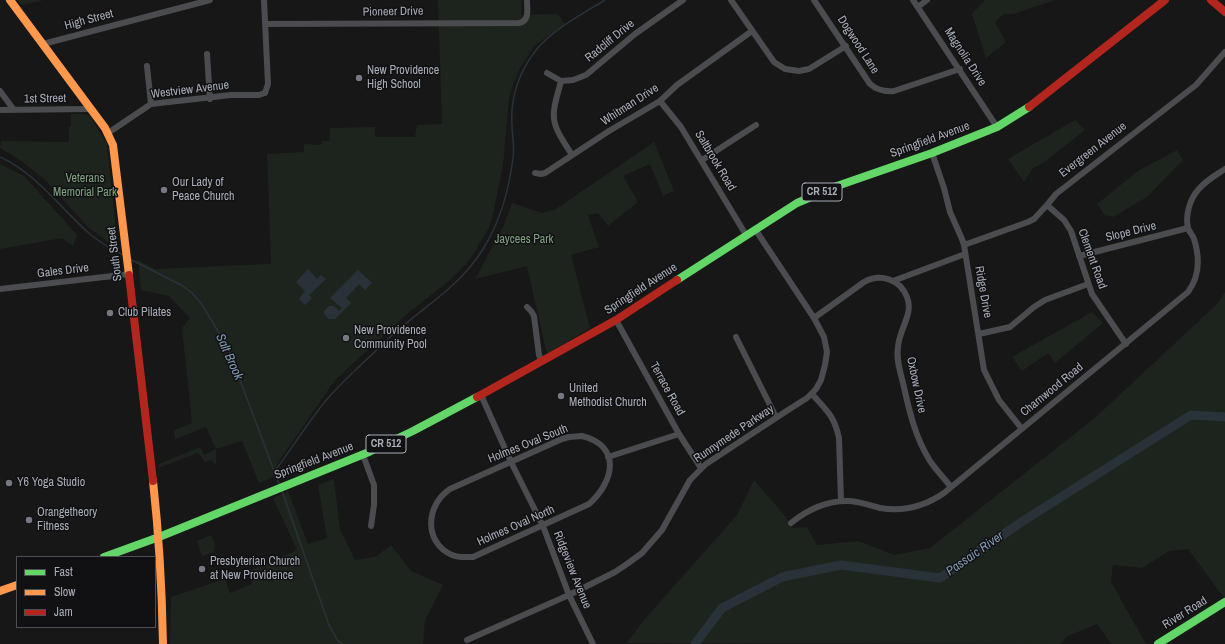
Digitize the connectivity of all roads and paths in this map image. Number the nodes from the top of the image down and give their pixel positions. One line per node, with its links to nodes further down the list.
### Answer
1 (10, 0): 16 (main road, South Street)
2 (210, 0): 16 (street, High Street)
3 (264, 0): 14 (street)
4 (527, 0): 14 (street, Pioneer Drive)
5 (683, 0): 23 (street, Radcliff Drive)
6 (731, 0): 15 (street)
7 (814, 0): 17 (street, Dogwood Lane)
8 (913, 0): 12 (street, Magnolia Drive)
9 (927, 0): 12 (street)
10 (1165, 0): 32 (main road, Springfield Avenue / CR 512)
11 (1211, 0): 13 (main road)
12 (918, 7): 21 (street, Magnolia Drive)
13 (1225, 12)
14 (265, 24): 25 (street, Westview Avenue)
15 (752, 31): 17 (street); 26 (street, Whitman Drive)
16 (43, 44): 28 (main road, South Street)
17 (846, 46): 21 (street, Dogwood Lane)
18 (1225, 52): 39 (street, Evergreen Avenue)
19 (207, 54): 25 (street)
20 (147, 66): 27 (street)
21 (960, 69): 32 (street, Magnolia Drive)
22 (547, 73): 23 (street)
23 (562, 81): 35 (street)
24 (0, 91): 30 (street)
25 (210, 99): 27 (street, Westview Avenue)
26 (660, 101): 35 (street, Whitman Drive); 36 (street, Saltbrook Road)
27 (151, 104): 33 (street, Westview Avenue)
28 (90, 109): 30 (street, 1st Street); 33 (main road, South Street)
29 (0, 110): 30 (street, 1st Street)
30 (14, 110)
31 (756, 125): 36 (street)
32 (997, 127): 34 (main road, Springfield Avenue / CR 512)
33 (108, 133): 46 (main road, South Street)
34 (932, 153): 41 (main road, Springfield Avenue / CR 512); 43 (street, Ridge Drive)
35 (572, 154): 38 (street, Whitman Drive)
36 (702, 160): 42 (street, Saltbrook Road)
37 (1225, 169): 40 (street, Charnwood Road)
38 (535, 173)
39 (1047, 205): 43 (street, Evergreen Avenue); 45 (street, Clement Road)
40 (1188, 228): 45 (street, Slope Drive); 55 (street, Charnwood Road)
41 (755, 229): 42 (main road, Springfield Avenue / CR 512); 51 (street, Runnymede Parkway)
42 (746, 235): 52 (main road, Springfield Avenue / CR 512)
43 (964, 245): 44 (street, Ridge Drive)
44 (965, 254): 47 (street); 53 (street, Ridge Drive)
45 (1080, 256): 48 (street, Clement Road)
46 (129, 271): 49 (street, Gales Drive); 72 (main road, South Street)
47 (893, 281): 51 (street); 66 (street, Oxbow Drive)
48 (1088, 284): 53 (street); 55 (street, Clement Road)
49 (0, 289)
50 (526, 307): 56 (street)
51 (814, 318): 57 (street, Runnymede Parkway)
52 (616, 320): 56 (main road, Springfield Avenue / CR 512); 61 (street, Terrace Road)
53 (979, 334): 60 (street, Ridge Drive)
54 (736, 337): 59 (street)
55 (1126, 344): 60 (street, Charnwood Road)
56 (542, 362): 58 (main road, Springfield Avenue / CR 512)
57 (812, 394): 59 (street, Runnymede Parkway); 68 (street)
58 (481, 395): 62 (main road, Springfield Avenue / CR 512); 64 (street, Ridgeview Avenue)
59 (776, 417): 65 (street, Runnymede Parkway)
60 (1022, 429): 66 (street, Charnwood Road)
61 (679, 434): 63 (street); 65 (street, Terrace Road)
62 (363, 454): 70 (street); 72 (main road, Springfield Avenue / CR 512)
63 (608, 457): 64 (street, Holmes Oval South); 71 (street, Holmes Oval North)
64 (511, 462): 67 (street, Holmes Oval South); 71 (street, Ridgeview Avenue)
65 (701, 468): 76 (street, Runnymede Parkway)
66 (951, 487): 68 (street, Charnwood Road)
67 (450, 489): 71 (street, Holmes Oval North)
68 (841, 501): 69 (street, Charnwood Road)
69 (791, 523)
70 (371, 526)
71 (543, 526): 76 (street, Ridgeview Avenue)
72 (159, 538): 73 (main road, Springfield Avenue / CR 512); 79 (main road, South Street)
73 (107, 556)
74 (16, 585): 75 (main road)
75 (0, 591)
76 (569, 595): 78 (street, Runnymede Parkway); 80 (street, Ridgeview Avenue)
77 (1225, 602): 81 (main road, River Road)
78 (467, 640)
79 (163, 644)
80 (593, 644)
81 (1158, 644)

